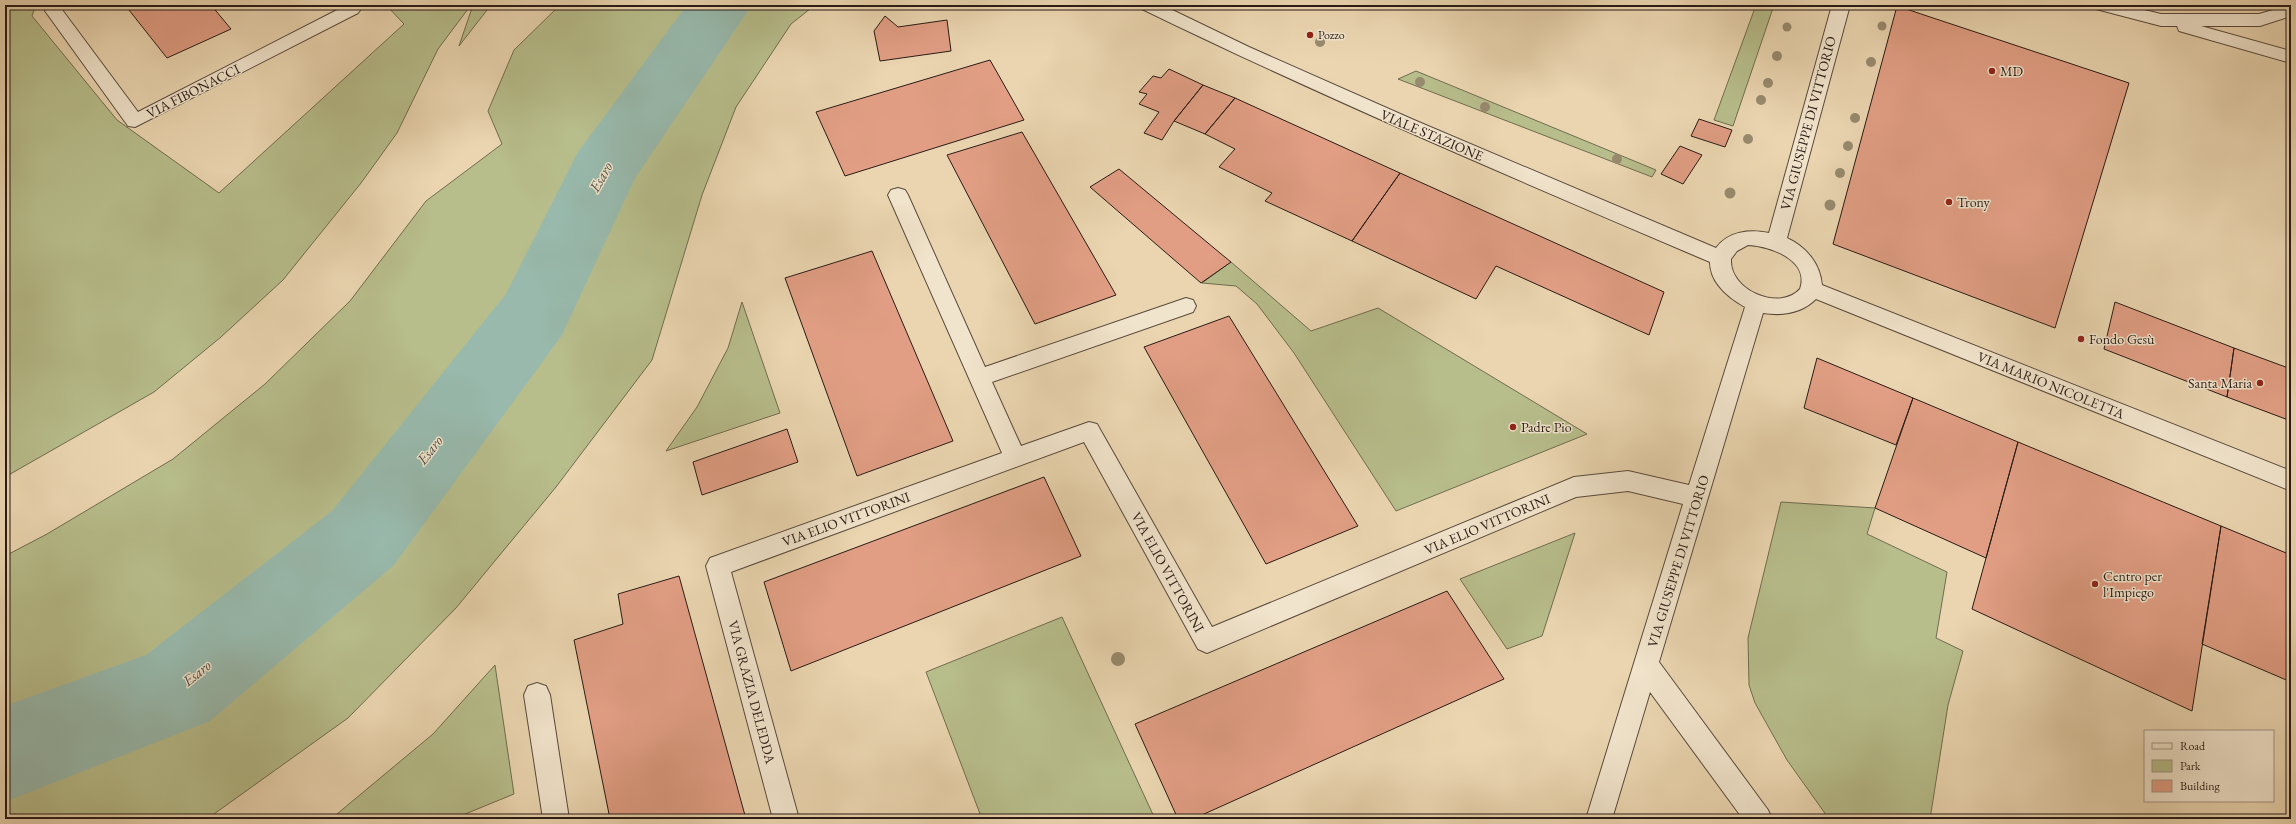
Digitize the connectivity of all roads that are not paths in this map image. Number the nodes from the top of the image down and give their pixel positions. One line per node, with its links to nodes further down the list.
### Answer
1 (56, 5): 2 (street, VIA FIBONACCI)
2 (348, 5)
3 (1148, 5): 11 (street, VIALE STAZIONE)
4 (1841, 5): 10 (street, VIA GIUSEPPE DI VITTORIO)
5 (2102, 5): 7 (street)
6 (2291, 10): 7 (street)
7 (2161, 20): 8 (street)
8 (2291, 57)
9 (898, 195): 15 (street)
10 (1776, 242): 11 (street); 12 (street)
11 (1720, 258): 13 (street)
12 (1812, 289): 13 (street); 17 (street, VIA MARIO NICOLETTA)
13 (1756, 303): 18 (street, VIA GIUSEPPE DI VITTORIO)
14 (1186, 306): 15 (street)
15 (979, 378): 16 (street)
16 (1015, 458): 18 (street, VIA ELIO VITTORINI); 19 (street, VIA ELIO VITTORINI)
17 (2291, 481)
18 (1697, 497): 20 (street, VIA GIUSEPPE DI VITTORIO)
19 (718, 566): 23 (street, VIA GRAZIA DELEDDA)
20 (1646, 665): 24 (street, VIA GIUSEPPE DI VITTORIO); 25 (street)
21 (537, 695): 22 (street)
22 (556, 819)
23 (786, 819)
24 (1599, 819)
25 (1759, 819)

